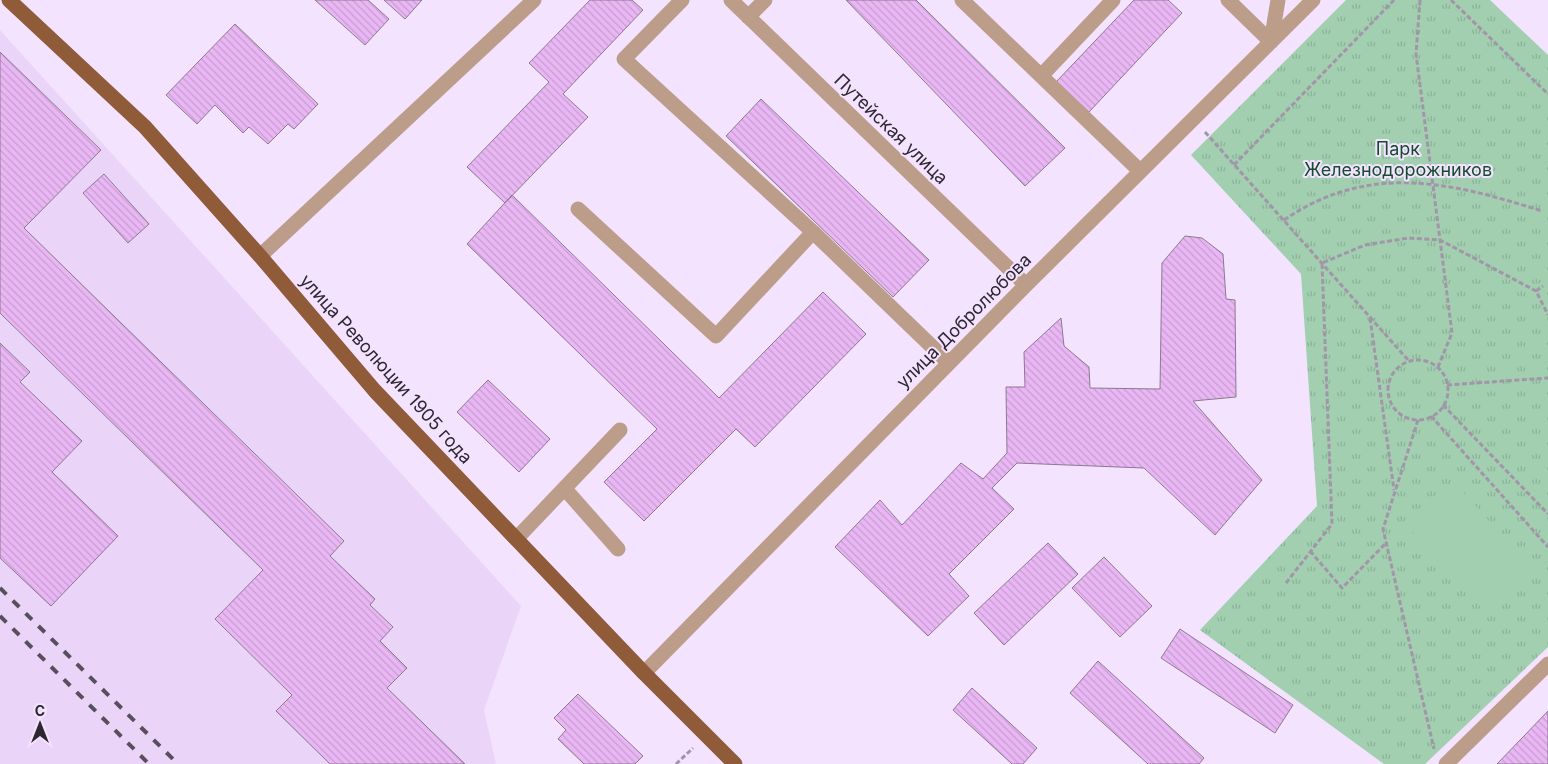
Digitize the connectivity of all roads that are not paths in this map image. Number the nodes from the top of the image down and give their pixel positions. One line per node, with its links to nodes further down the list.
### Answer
1 (9, 0): 17 (main road, улица Революции 1905 года)
2 (534, 0): 17 (street)
3 (682, 0): 16 (street)
4 (730, 0): 11 (street, Путейская улица)
5 (765, 0): 11 (street)
6 (962, 0): 13 (street)
7 (1114, 0): 13 (street)
8 (1228, 0): 12 (street)
9 (1278, 0): 12 (street)
10 (1313, 0): 12 (street, улица Добролюбова)
11 (748, 16): 18 (street, Путейская улица)
12 (1271, 42): 14 (street, улица Добролюбова)
13 (1041, 76): 14 (street)
14 (1140, 171): 18 (street, улица Добролюбова)
15 (578, 209): 16 (street)
16 (813, 232): 19 (street)
17 (260, 256): 22 (main road, улица Революции 1905 года)
18 (1026, 285): 19 (street, улица Добролюбова)
19 (949, 363): 25 (street, улица Добролюбова)
20 (620, 430): 21 (street)
21 (564, 489): 22 (street); 23 (street)
22 (516, 540): 25 (main road, улица Революции 1905 года)
23 (618, 549)
24 (1548, 664): 26 (street)
25 (644, 673): 27 (main road, улица Революции 1905 года)
26 (1440, 760)
27 (735, 764)

